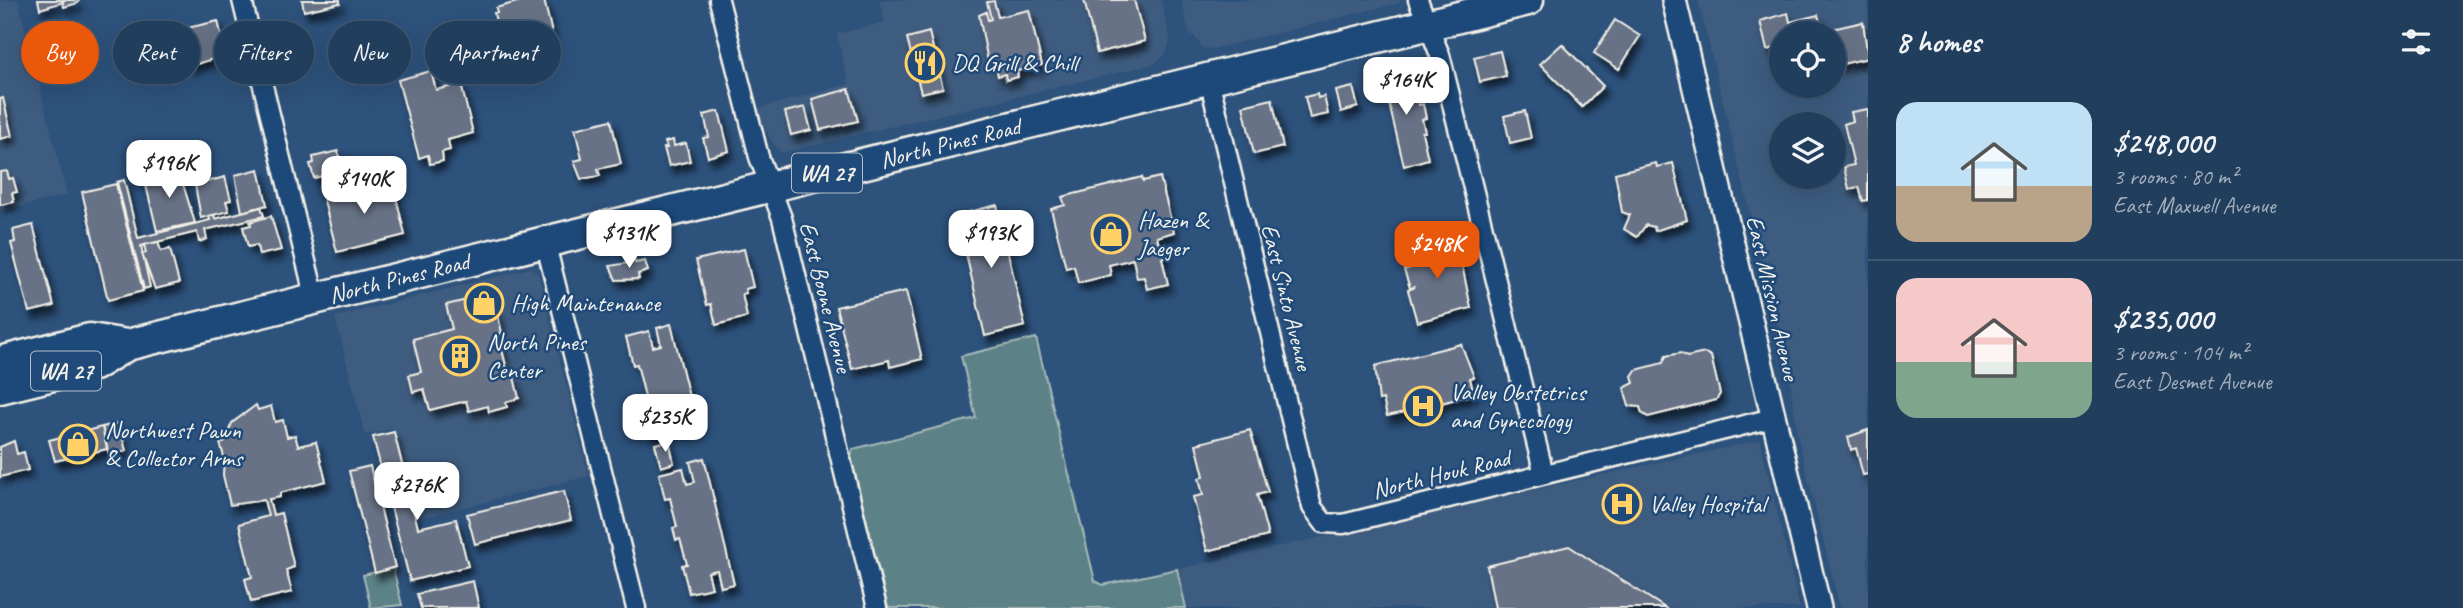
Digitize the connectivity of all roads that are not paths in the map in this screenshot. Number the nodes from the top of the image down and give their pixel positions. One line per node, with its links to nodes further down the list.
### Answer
1 (242, 0): 9 (street)
2 (719, 0): 7 (street, East Boone Avenue)
3 (1528, 0): 5 (main road, North Pines Road / WA 27)
4 (1674, 0): 13 (street, East Mission Avenue)
5 (1423, 13): 6 (main road, North Pines Road / WA 27); 14 (street)
6 (1209, 79): 7 (main road, North Pines Road / WA 27); 15 (street, East Sinto Avenue)
7 (771, 187): 8 (main road, North Pines Road / WA 27); 17 (street, East Boone Avenue)
8 (545, 241): 9 (main road, North Pines Road / WA 27); 16 (street)
9 (315, 299): 10 (main road, North Pines Road / WA 27)
10 (127, 345): 11 (main road, North Pines Road / WA 27); 12 (main road, North Pines Road / WA 27)
11 (0, 362)
12 (0, 388)
13 (1773, 418): 14 (street, North Houk Road); 18 (street, East Mission Avenue)
14 (1544, 474): 15 (street, North Houk Road)
15 (1324, 523)
16 (636, 608)
17 (877, 608)
18 (1819, 608)

